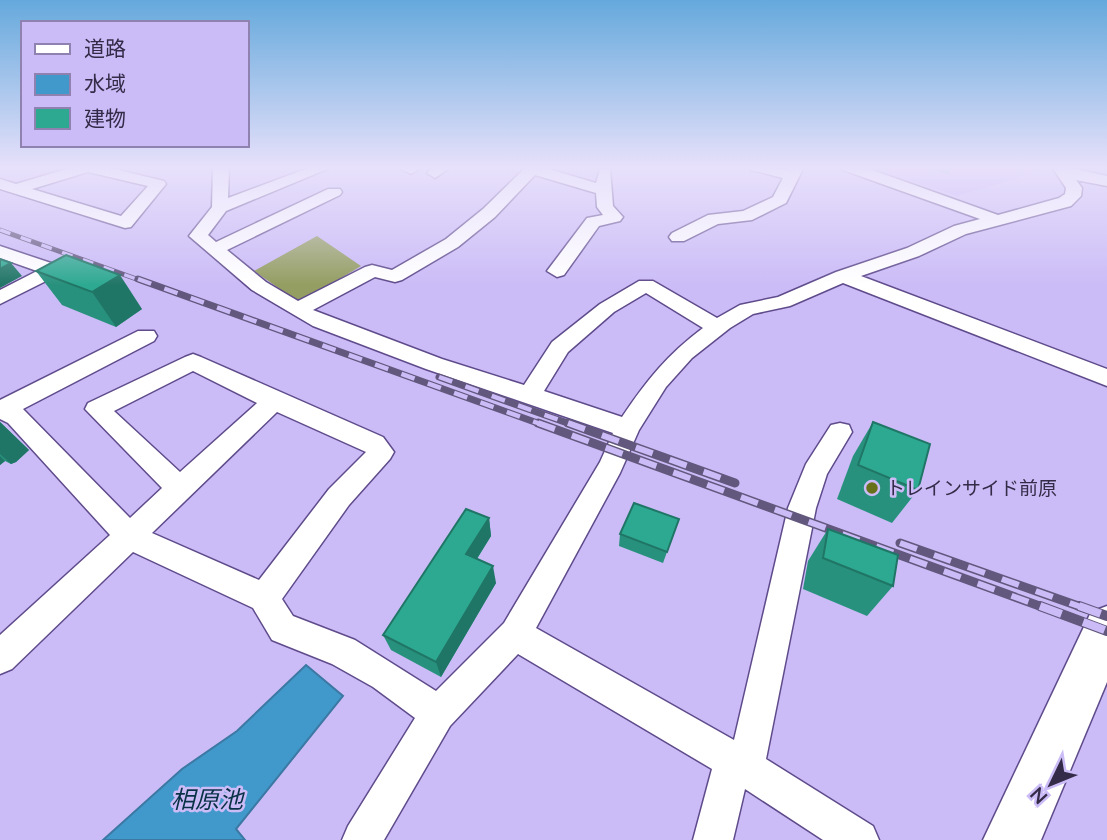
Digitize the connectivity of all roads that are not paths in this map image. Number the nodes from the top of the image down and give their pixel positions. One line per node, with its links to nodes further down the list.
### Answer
1 (71, 206): 2 (street)
2 (139, 206)
3 (304, 206): 12 (street)
4 (496, 206): 17 (street)
5 (605, 206): 14 (street)
6 (767, 206): 11 (street)
7 (961, 206): 10 (street)
8 (1050, 206): 10 (street)
9 (220, 207): 12 (street)
10 (999, 221): 15 (street)
11 (678, 237)
12 (215, 249): 17 (street)
13 (0, 252): 16 (street)
14 (558, 271)
15 (843, 276): 18 (street); 20 (street)
16 (0, 298)
17 (297, 310): 21 (street)
18 (717, 327): 21 (street); 24 (street)
19 (146, 336): 23 (street)
20 (1107, 377)
21 (530, 394): 24 (street)
22 (274, 401): 26 (street); 26 (street); 28 (street)
23 (0, 410): 27 (street)
24 (628, 428): 30 (street)
25 (840, 432): 33 (street)
26 (180, 488): 27 (street)
27 (129, 536): 28 (street); 31 (street)
28 (264, 598): 32 (street)
29 (1107, 628): 37 (main road)
30 (515, 634): 32 (street); 33 (street)
31 (0, 657)
32 (438, 714): 34 (street)
33 (739, 764): 35 (street); 36 (street)
34 (362, 840)
35 (713, 840)
36 (859, 840)
37 (1012, 840)

